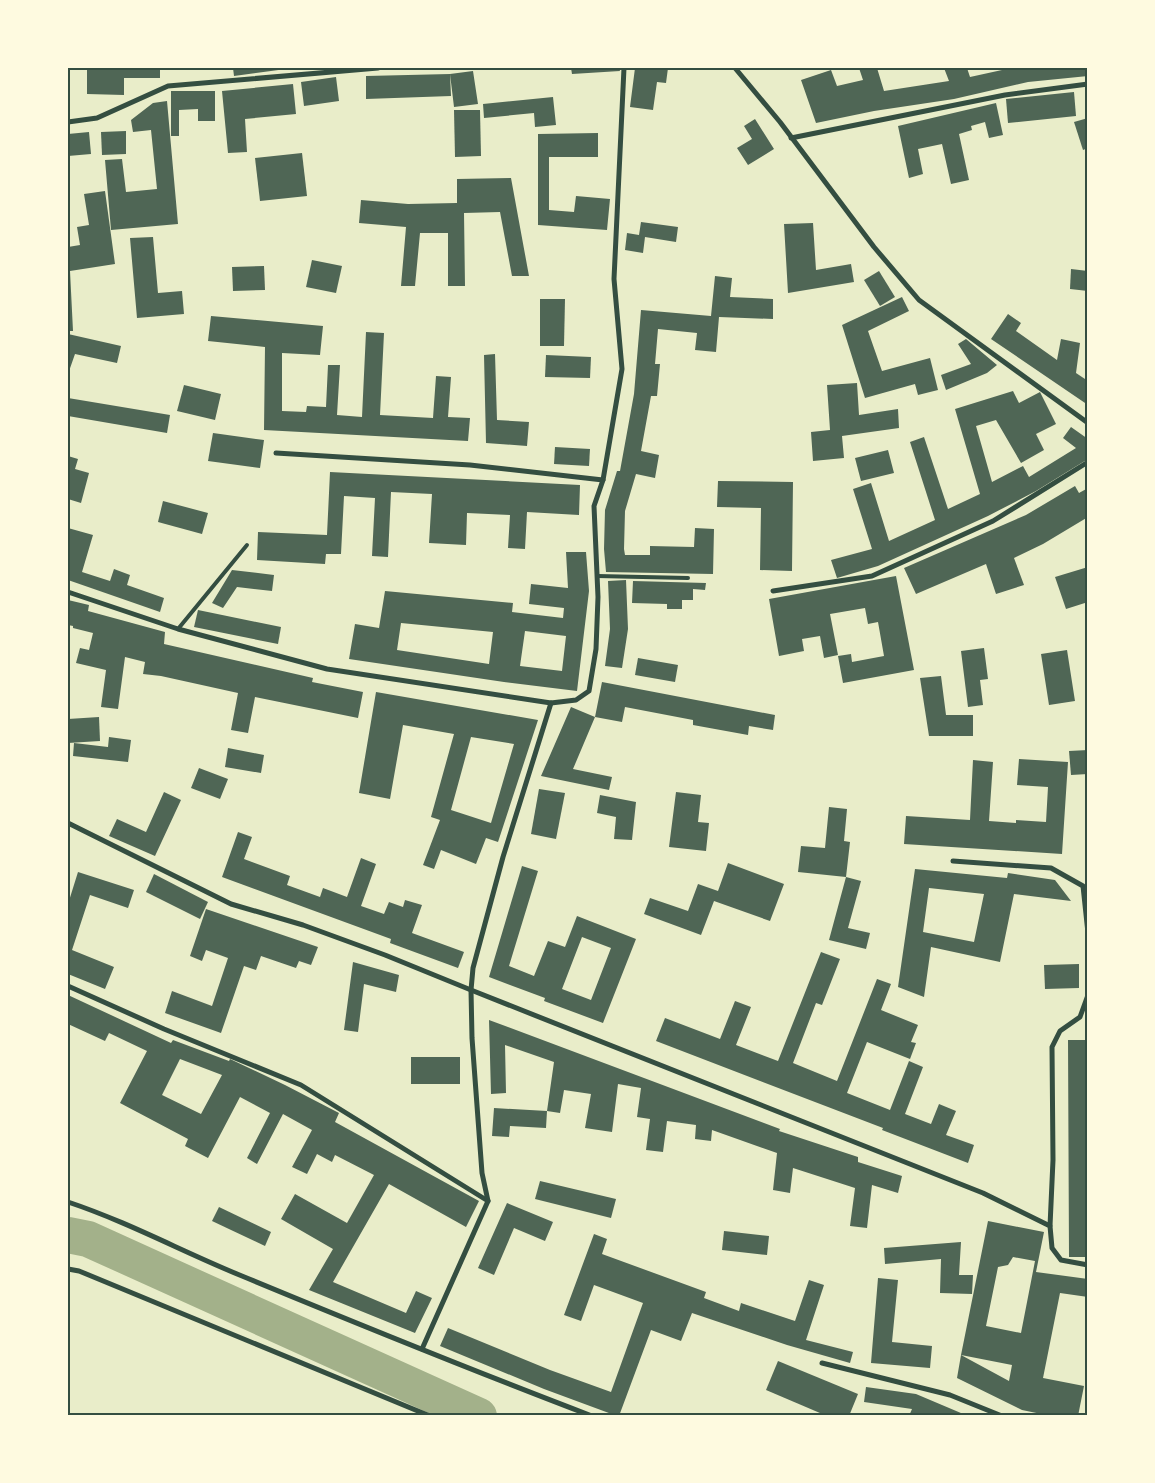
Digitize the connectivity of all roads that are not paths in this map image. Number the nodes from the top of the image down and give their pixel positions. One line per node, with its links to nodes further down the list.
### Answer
1 (378, 68): 5 (street)
2 (624, 68): 10 (street)
3 (734, 68): 6 (street)
4 (1088, 84): 6 (street)
5 (68, 122)
6 (792, 138): 7 (street)
7 (1088, 423)
8 (276, 452): 10 (street)
9 (1088, 462): 14 (street)
10 (603, 480): 12 (street)
11 (247, 545): 16 (lane)
12 (597, 576): 13 (lane); 17 (street)
13 (688, 578)
14 (773, 591)
15 (68, 592): 16 (street)
16 (178, 629): 17 (street)
17 (551, 703): 22 (street)
18 (68, 823): 22 (street)
19 (953, 862): 20 (street)
20 (1088, 933)
21 (68, 986): 24 (street)
22 (471, 990): 24 (street); 26 (street)
23 (1088, 995): 26 (street)
24 (488, 1201): 29 (street)
25 (68, 1202): 29 (street)
26 (1050, 1226): 27 (street)
27 (1088, 1265)
28 (68, 1269): 31 (street)
29 (422, 1350): 32 (street)
30 (822, 1364): 33 (street)
31 (430, 1416)
32 (592, 1416)
33 (1002, 1416)

